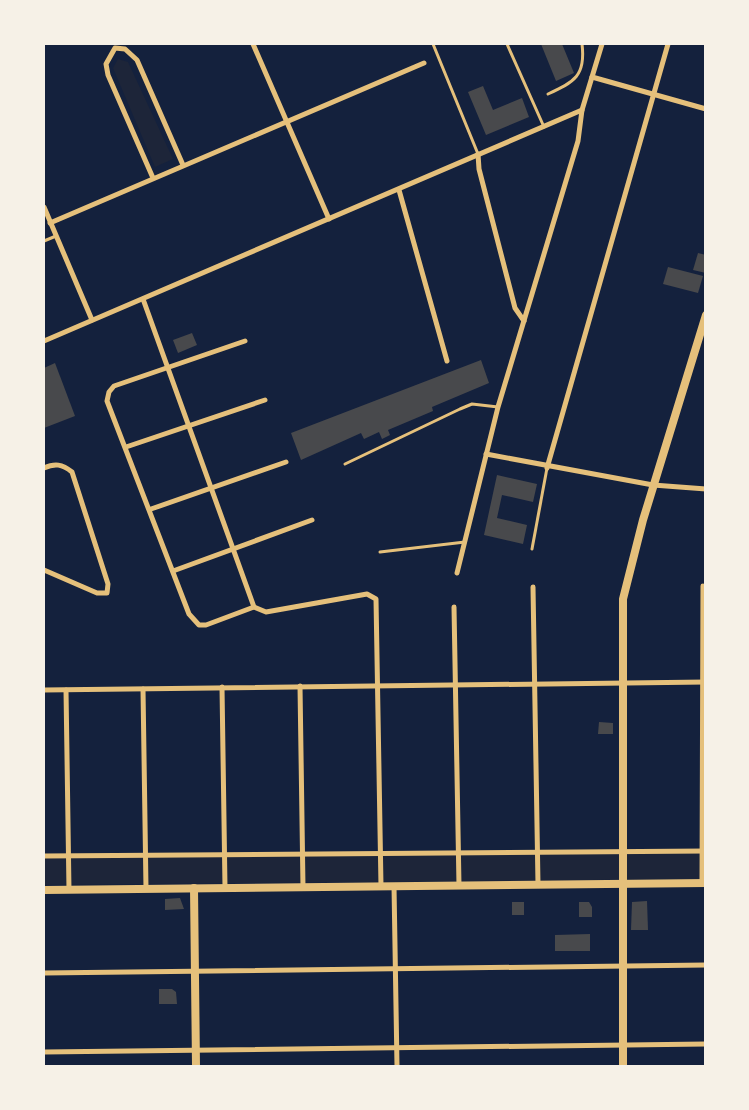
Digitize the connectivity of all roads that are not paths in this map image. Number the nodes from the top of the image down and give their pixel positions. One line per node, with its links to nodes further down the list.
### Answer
1 (253, 44): 14 (street)
2 (433, 44): 16 (lane)
3 (507, 44): 15 (lane)
4 (582, 44): 10 (lane)
5 (602, 44): 9 (street)
6 (668, 44): 11 (street)
7 (114, 46): 17 (street); 18 (street)
8 (424, 63): 14 (street)
9 (592, 77): 11 (street); 13 (street)
10 (548, 94)
11 (653, 94): 12 (street); 41 (street)
12 (705, 109)
13 (582, 110): 15 (street); 28 (street)
14 (286, 122): 17 (street); 21 (street)
15 (543, 127): 16 (street)
16 (478, 154): 19 (street); 28 (street)
17 (183, 165): 18 (street)
18 (153, 178): 22 (street)
19 (399, 190): 21 (street); 31 (street)
20 (44, 207): 22 (street)
21 (329, 219): 25 (street)
22 (50, 223): 23 (street)
23 (56, 236): 24 (lane); 27 (street)
24 (44, 241)
25 (143, 298): 27 (street); 32 (street)
26 (705, 315): 42 (main road)
27 (92, 320): 29 (street)
28 (524, 321): 34 (street)
29 (44, 341)
30 (246, 341): 32 (street)
31 (447, 362)
32 (168, 368): 35 (street); 36 (street)
33 (265, 400): 35 (street)
34 (498, 407): 37 (street); 39 (lane)
35 (189, 426): 36 (street); 43 (street)
36 (126, 447): 45 (street)
37 (486, 454): 41 (street); 47 (street)
38 (286, 462): 43 (street)
39 (345, 464)
40 (44, 468): 51 (street)
41 (547, 468): 42 (street); 49 (lane)
42 (653, 485): 44 (street); 58 (main road)
43 (211, 486): 45 (street); 48 (street)
44 (705, 489)
45 (151, 509): 52 (street)
46 (312, 520): 48 (street)
47 (465, 542): 50 (lane); 53 (street)
48 (233, 549): 52 (street); 56 (street)
49 (532, 549)
50 (380, 552)
51 (44, 570)
52 (173, 571): 56 (street)
53 (457, 573)
54 (703, 586): 60 (street)
55 (533, 587): 59 (street)
56 (254, 607): 62 (street)
57 (454, 607): 61 (street)
58 (622, 681): 59 (street); 60 (street); 68 (main road)
59 (535, 682): 61 (street); 70 (street)
60 (704, 682): 69 (street)
61 (456, 684): 62 (street); 72 (street)
62 (379, 685): 63 (street); 71 (street)
63 (300, 686): 64 (street); 73 (street)
64 (222, 687): 65 (street); 75 (street)
65 (143, 689): 67 (street); 74 (street)
66 (44, 690): 67 (street)
67 (66, 690): 77 (street)
68 (622, 851): 69 (street); 70 (street); 78 (main road)
69 (704, 851): 79 (street)
70 (538, 852): 72 (street); 80 (street)
71 (381, 853): 72 (street); 73 (street); 83 (street)
72 (459, 853): 81 (street)
73 (303, 854): 75 (street); 82 (street)
74 (145, 855): 75 (street); 77 (street); 86 (street)
75 (225, 855): 85 (street)
76 (44, 856): 77 (street)
77 (68, 856): 89 (street)
78 (623, 883): 79 (main road); 80 (main road); 90 (main road)
79 (704, 883)
80 (538, 884): 81 (main road)
81 (459, 885): 84 (main road)
82 (303, 886): 83 (main road); 85 (main road)
83 (381, 886): 84 (main road)
84 (394, 886): 92 (street)
85 (225, 887): 87 (main road)
86 (146, 888): 87 (main road); 89 (main road)
87 (194, 888): 93 (main road)
88 (44, 890): 89 (main road)
89 (69, 890)
90 (623, 965): 91 (street); 92 (street); 95 (main road)
91 (705, 965)
92 (396, 968): 93 (street); 97 (street)
93 (195, 971): 94 (street); 98 (main road)
94 (44, 973)
95 (623, 1044): 96 (street); 97 (street); 102 (main road)
96 (705, 1044)
97 (397, 1047): 98 (street); 101 (street)
98 (196, 1050): 99 (street); 100 (main road)
99 (44, 1052)
100 (196, 1066)
101 (397, 1066)
102 (623, 1066)

